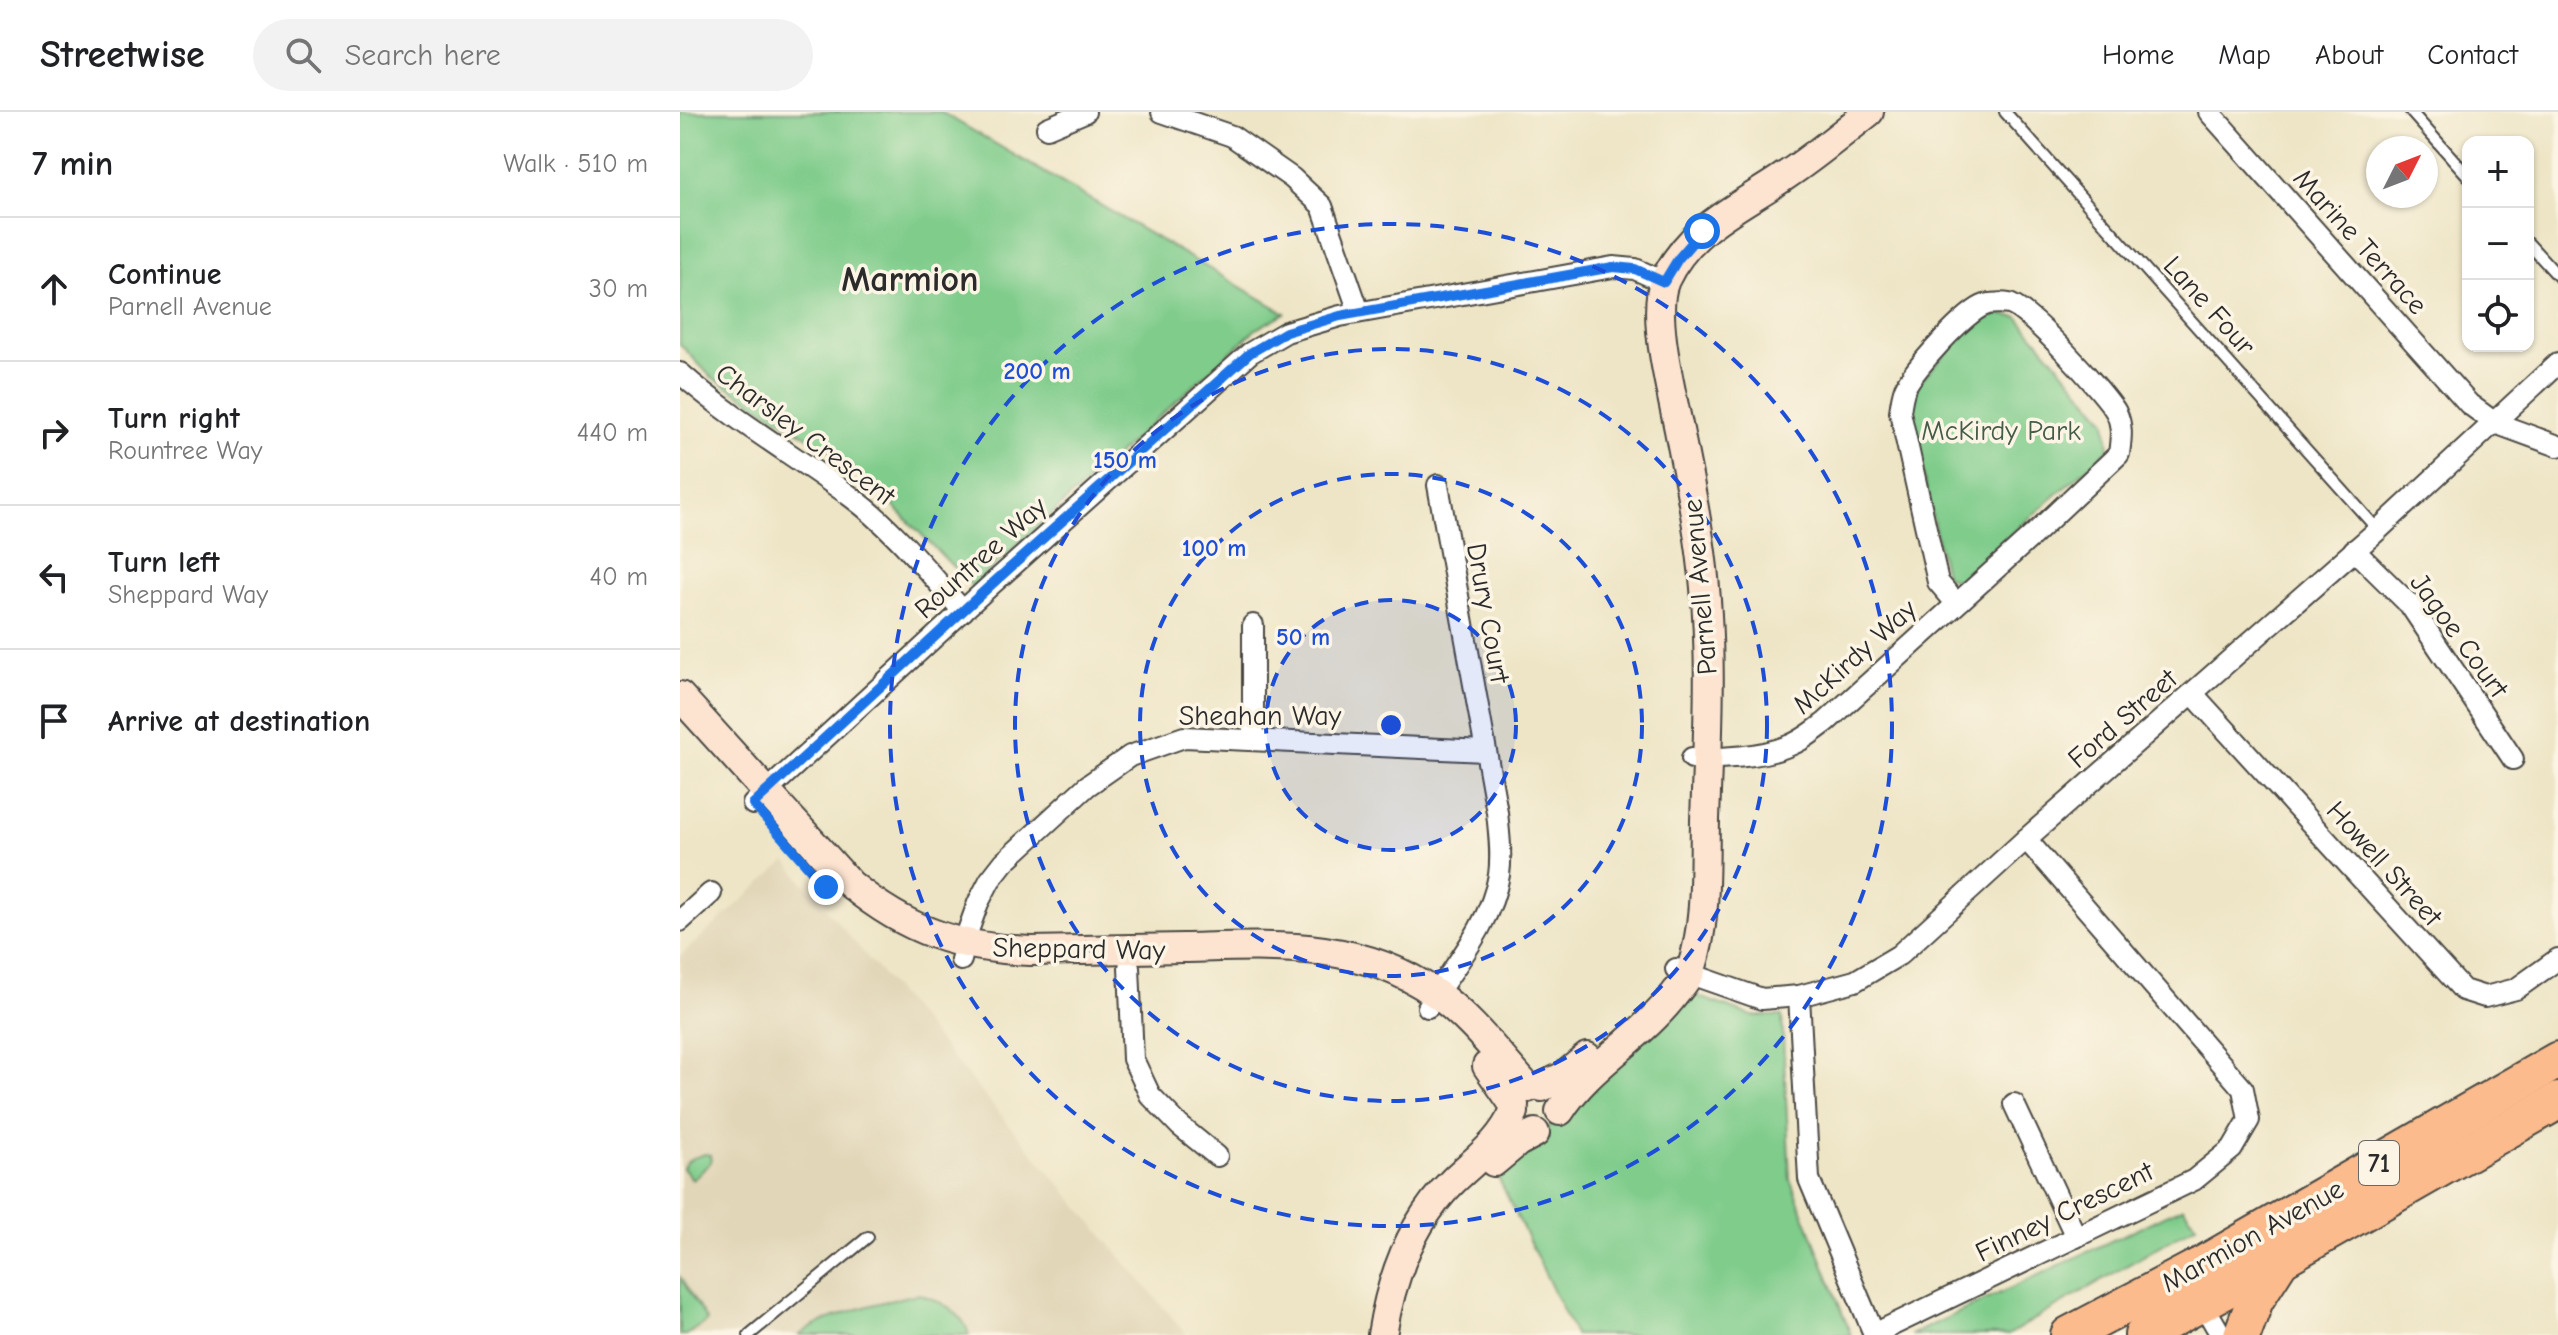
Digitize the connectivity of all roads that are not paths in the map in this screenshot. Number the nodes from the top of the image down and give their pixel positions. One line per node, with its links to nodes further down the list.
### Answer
1 (1085, 112): 7 (street)
2 (1162, 112): 12 (street)
3 (2005, 112): 18 (lane, Lane Four)
4 (2209, 112): 15 (street, Marine Terrace)
5 (2411, 112): 8 (lane)
6 (1851, 115): 11 (street, Parnell Avenue)
7 (1047, 128)
8 (2462, 169)
9 (2534, 250): 10 (lane)
10 (2558, 276)
11 (1660, 280): 12 (street, Rountree Way); 28 (street, Parnell Avenue)
12 (1359, 312): 21 (street, Rountree Way)
13 (2558, 363): 15 (street, Ford Street)
14 (680, 373): 21 (street, Charsley Crescent)
15 (2495, 423): 16 (street, Marine Terrace); 18 (street, Ford Street)
16 (2558, 446)
17 (1438, 485): 27 (street, Drury Court)
18 (2378, 530): 19 (street, Ford Street)
19 (2354, 550): 23 (street, Ford Street); 29 (street, Jagoe Court)
20 (1956, 603): 20 (street, McKirdy Way); 28 (street, McKirdy Way)
21 (963, 611): 30 (street, Rountree Way)
22 (1253, 625): 26 (street)
23 (2193, 694): 31 (street, Ford Street); 35 (street, Howell Street)
24 (680, 696): 30 (street, Sheppard Way)
25 (680, 720): 30 (street, Sheppard Way)
26 (1253, 738): 27 (street, Sheahan Way); 34 (street, Sheahan Way)
27 (1485, 751): 39 (street)
28 (1700, 758): 37 (street, Parnell Avenue)
29 (2513, 759)
30 (759, 798): 34 (street, Sheppard Way)
31 (2026, 839): 38 (street, Ford Street); 48 (street, Finney Crescent)
32 (711, 893): 33 (street)
33 (680, 921)
34 (963, 952): 36 (street, Sheppard Way); 39 (street, Sheppard Way)
35 (2558, 959)
36 (1129, 967): 39 (street, Sheppard Way); 46 (street)
37 (1683, 971): 38 (street, Ford Street); 41 (street, Parnell Avenue); 44 (street, Parnell Avenue)
38 (1799, 996): 48 (street, Finney Crescent)
39 (1432, 1000): 41 (street, Sheppard Way)
40 (2558, 1060): 50 (highway, Marmion Avenue / 71)
41 (1525, 1098): 44 (street); 45 (street); 52 (street, Parnell Avenue)
42 (2558, 1101): 49 (highway, Marmion Avenue / 71)
43 (2014, 1104): 48 (street)
44 (1560, 1111): 45 (street, Parnell Avenue)
45 (1535, 1133): 53 (street, Parnell Avenue)
46 (1217, 1156)
47 (868, 1237): 51 (lane)
48 (2076, 1237)
49 (2280, 1260): 50 (highway, Marmion Avenue / 71); 57 (highway)
50 (2201, 1284): 54 (highway, Marmion Avenue / 71); 55 (highway, Marmion Avenue / 71); 56 (street); 57 (street)
51 (749, 1335)
52 (1382, 1335)
53 (1397, 1335)
54 (2069, 1335)
55 (2143, 1335)
56 (2221, 1335)
57 (2241, 1335)

